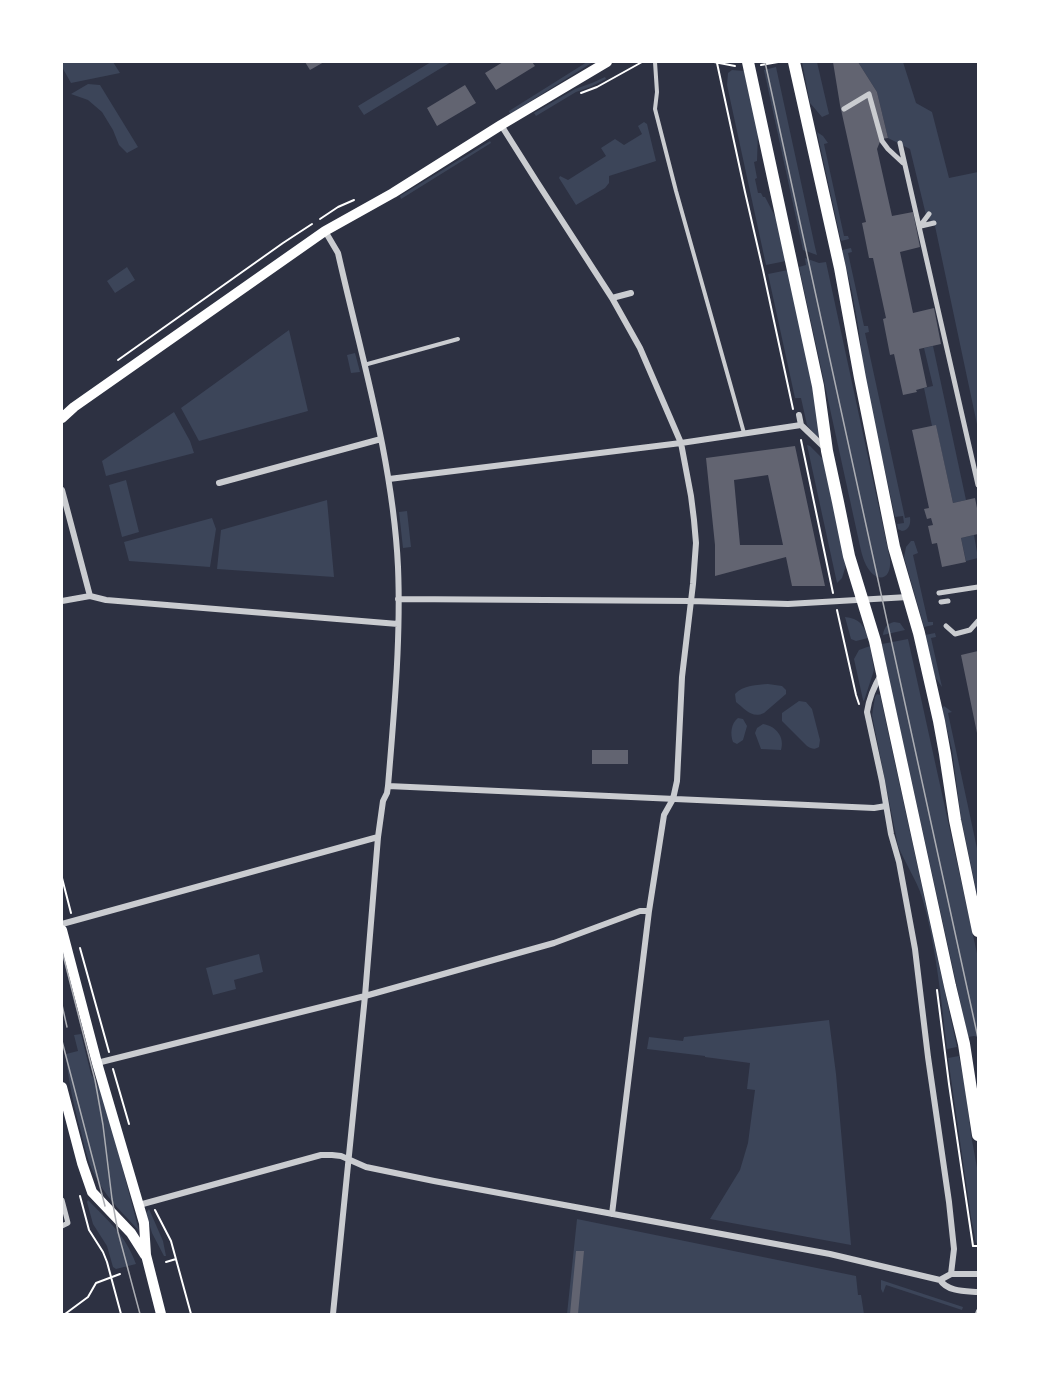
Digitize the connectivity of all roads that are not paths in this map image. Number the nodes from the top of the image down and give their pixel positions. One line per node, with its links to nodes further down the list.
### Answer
1 (608, 62): 6 (main road)
2 (655, 62): 20 (lane)
3 (748, 62): 23 (main road)
4 (794, 62): 31 (main road)
5 (844, 109): 8 (street)
6 (501, 125): 12 (main road); 14 (street)
7 (900, 143): 8 (street)
8 (904, 164): 11 (street)
9 (929, 214): 11 (street)
10 (934, 223): 11 (street)
11 (920, 226): 26 (street)
12 (325, 231): 16 (street); 18 (main road)
13 (631, 293): 14 (street)
14 (612, 298): 22 (street)
15 (458, 339): 16 (lane)
16 (364, 365): 21 (street)
17 (799, 415): 19 (street)
18 (62, 418)
19 (801, 425): 20 (street); 23 (street)
20 (744, 433): 22 (street)
21 (381, 439): 24 (street); 25 (street)
22 (681, 442): 24 (street); 35 (street)
23 (827, 451): 33 (main road)
24 (389, 479): 32 (street)
25 (219, 483)
26 (978, 485)
27 (62, 490): 30 (street)
28 (978, 587): 29 (street)
29 (939, 593)
30 (90, 596): 34 (street); 39 (street)
31 (908, 597): 33 (street); 49 (main road)
32 (398, 599): 35 (street); 39 (street)
33 (863, 600): 35 (street); 41 (main road)
34 (62, 601)
35 (691, 601): 43 (street)
36 (948, 601): 37 (street)
37 (940, 602)
38 (978, 621): 40 (street)
39 (398, 624): 42 (street)
40 (946, 626)
41 (882, 673): 44 (street); 53 (main road)
42 (388, 786): 43 (street); 45 (street)
43 (673, 799): 44 (street); 46 (street)
44 (886, 806): 60 (street)
45 (378, 837): 47 (street); 50 (street)
46 (649, 911): 50 (street); 57 (street)
47 (62, 924)
48 (62, 930): 51 (main road)
49 (978, 931)
50 (365, 996): 51 (street); 54 (street)
51 (97, 1063): 56 (main road)
52 (62, 1087): 59 (main road)
53 (978, 1135)
54 (349, 1160): 56 (street); 57 (street); 65 (street)
55 (62, 1200): 58 (street)
56 (139, 1205): 59 (main road)
57 (612, 1214): 62 (street)
58 (62, 1226)
59 (146, 1256): 64 (main road)
60 (951, 1274): 61 (street); 62 (street)
61 (978, 1274)
62 (940, 1280): 63 (street)
63 (978, 1292)
64 (161, 1314)
65 (333, 1314)

